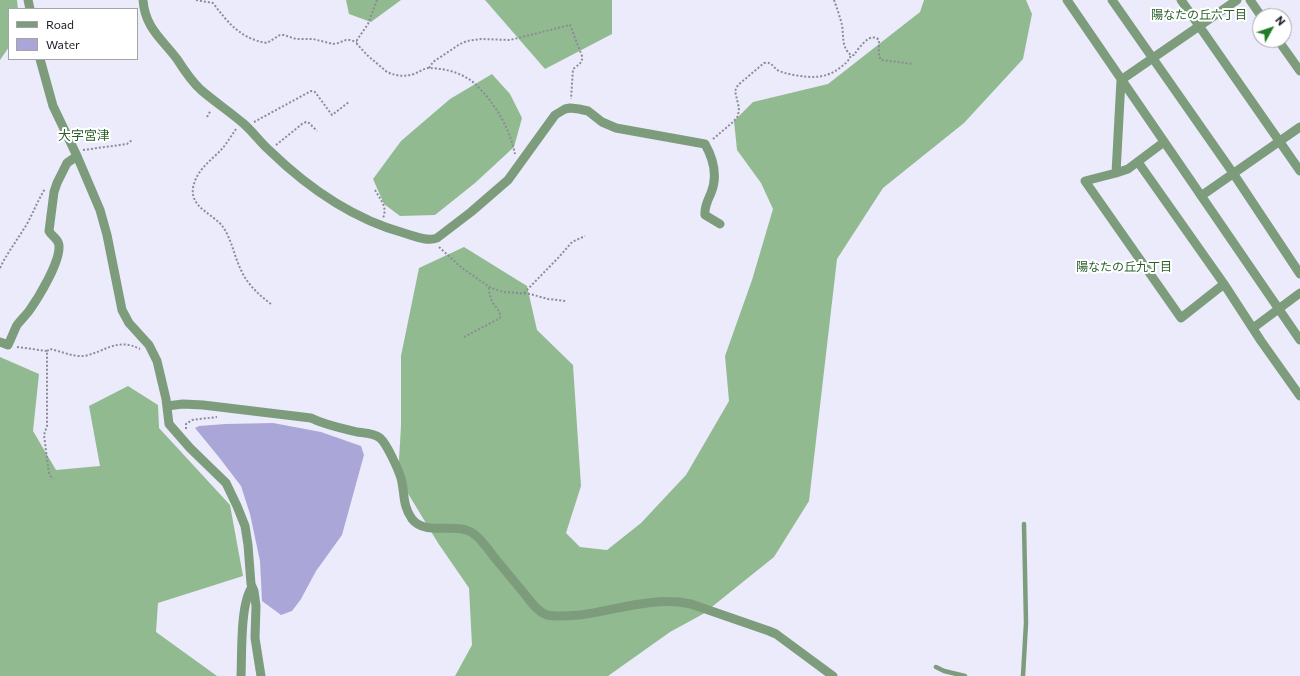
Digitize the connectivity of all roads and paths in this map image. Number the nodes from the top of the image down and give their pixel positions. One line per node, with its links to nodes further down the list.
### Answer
1 (143, 0): 21 (street)
2 (196, 0): 10 (path)
3 (377, 0): 10 (path)
4 (834, 0): 12 (path)
5 (1067, 0): 18 (street)
6 (1112, 0): 13 (street)
7 (1181, 0): 9 (street)
8 (1237, 0): 9 (street)
9 (1199, 26): 13 (street); 25 (street)
10 (357, 42): 16 (path)
11 (1284, 48): 17 (street)
12 (851, 55): 15 (path); 27 (path)
13 (1153, 58): 18 (street); 34 (street)
14 (40, 60): 29 (street)
15 (914, 64)
16 (429, 68): 20 (path); 30 (path)
17 (1300, 71)
18 (1121, 80): 26 (street); 33 (street)
19 (349, 102): 21 (path)
20 (570, 108): 27 (street); 41 (street)
21 (244, 124): 28 (street); 49 (path)
22 (1300, 127): 25 (street)
23 (317, 131): 28 (path)
24 (132, 140): 29 (path)
25 (1280, 141): 32 (street); 34 (street)
26 (1164, 142): 31 (street); 37 (street)
27 (705, 144): 38 (street)
28 (268, 150): 39 (street)
29 (76, 153): 54 (street); 58 (street)
30 (515, 156)
31 (1138, 162): 33 (street); 44 (street)
32 (1300, 171)
33 (1116, 173): 44 (street)
34 (1233, 173): 37 (street); 43 (street)
35 (45, 187): 42 (path)
36 (375, 190): 39 (path)
37 (1200, 196): 50 (street)
38 (720, 224)
39 (378, 225): 41 (street)
40 (585, 236): 46 (path)
41 (433, 240): 45 (path)
42 (0, 268)
43 (1300, 274)
44 (1224, 284): 51 (street)
45 (489, 287): 46 (path); 52 (path)
46 (524, 293): 48 (path)
47 (1300, 293): 50 (street)
48 (566, 301)
49 (271, 304)
50 (1278, 309): 51 (street); 53 (street)
51 (1253, 328): 57 (street)
52 (464, 337)
53 (1300, 340)
54 (4, 344): 55 (path)
55 (48, 351): 56 (path); 61 (path)
56 (142, 351)
57 (1300, 396)
58 (167, 406): 63 (street); 67 (street)
59 (223, 416): 60 (path)
60 (187, 430)
61 (53, 479)
62 (1024, 524): 69 (lane)
63 (252, 587): 65 (street); 66 (street)
64 (936, 666): 68 (lane)
65 (241, 676)
66 (261, 676)
67 (833, 676)
68 (965, 676)
69 (1023, 676)

